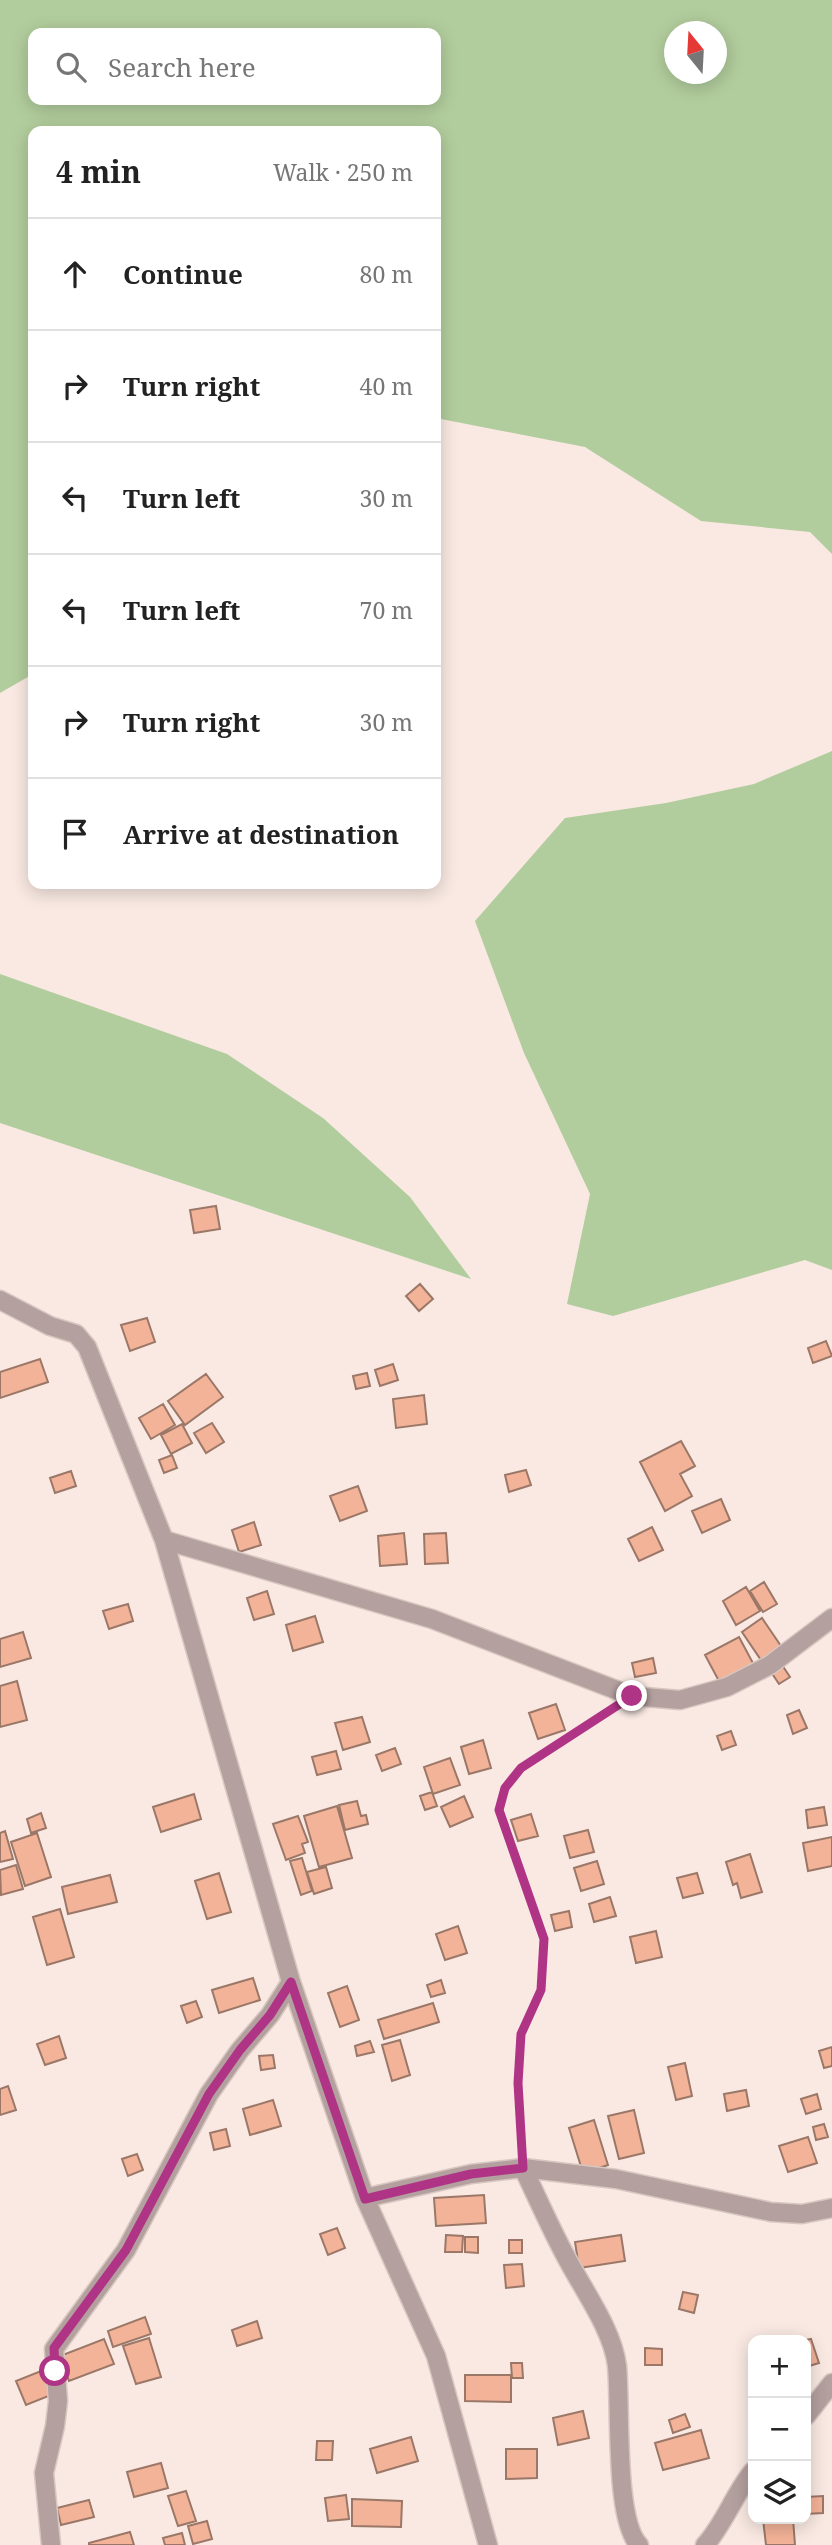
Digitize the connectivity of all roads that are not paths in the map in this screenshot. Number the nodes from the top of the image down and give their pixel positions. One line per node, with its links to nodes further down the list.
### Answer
1 (0, 1300): 2 (street)
2 (164, 1540): 3 (street); 4 (street)
3 (832, 1618)
4 (291, 1982): 6 (street); 11 (street)
5 (523, 2168): 6 (street); 7 (street); 13 (street)
6 (365, 2199): 12 (street)
7 (832, 2208)
8 (832, 2383): 9 (street)
9 (811, 2410)
10 (748, 2477): 14 (street)
11 (51, 2545)
12 (488, 2545)
13 (639, 2545)
14 (705, 2545)

